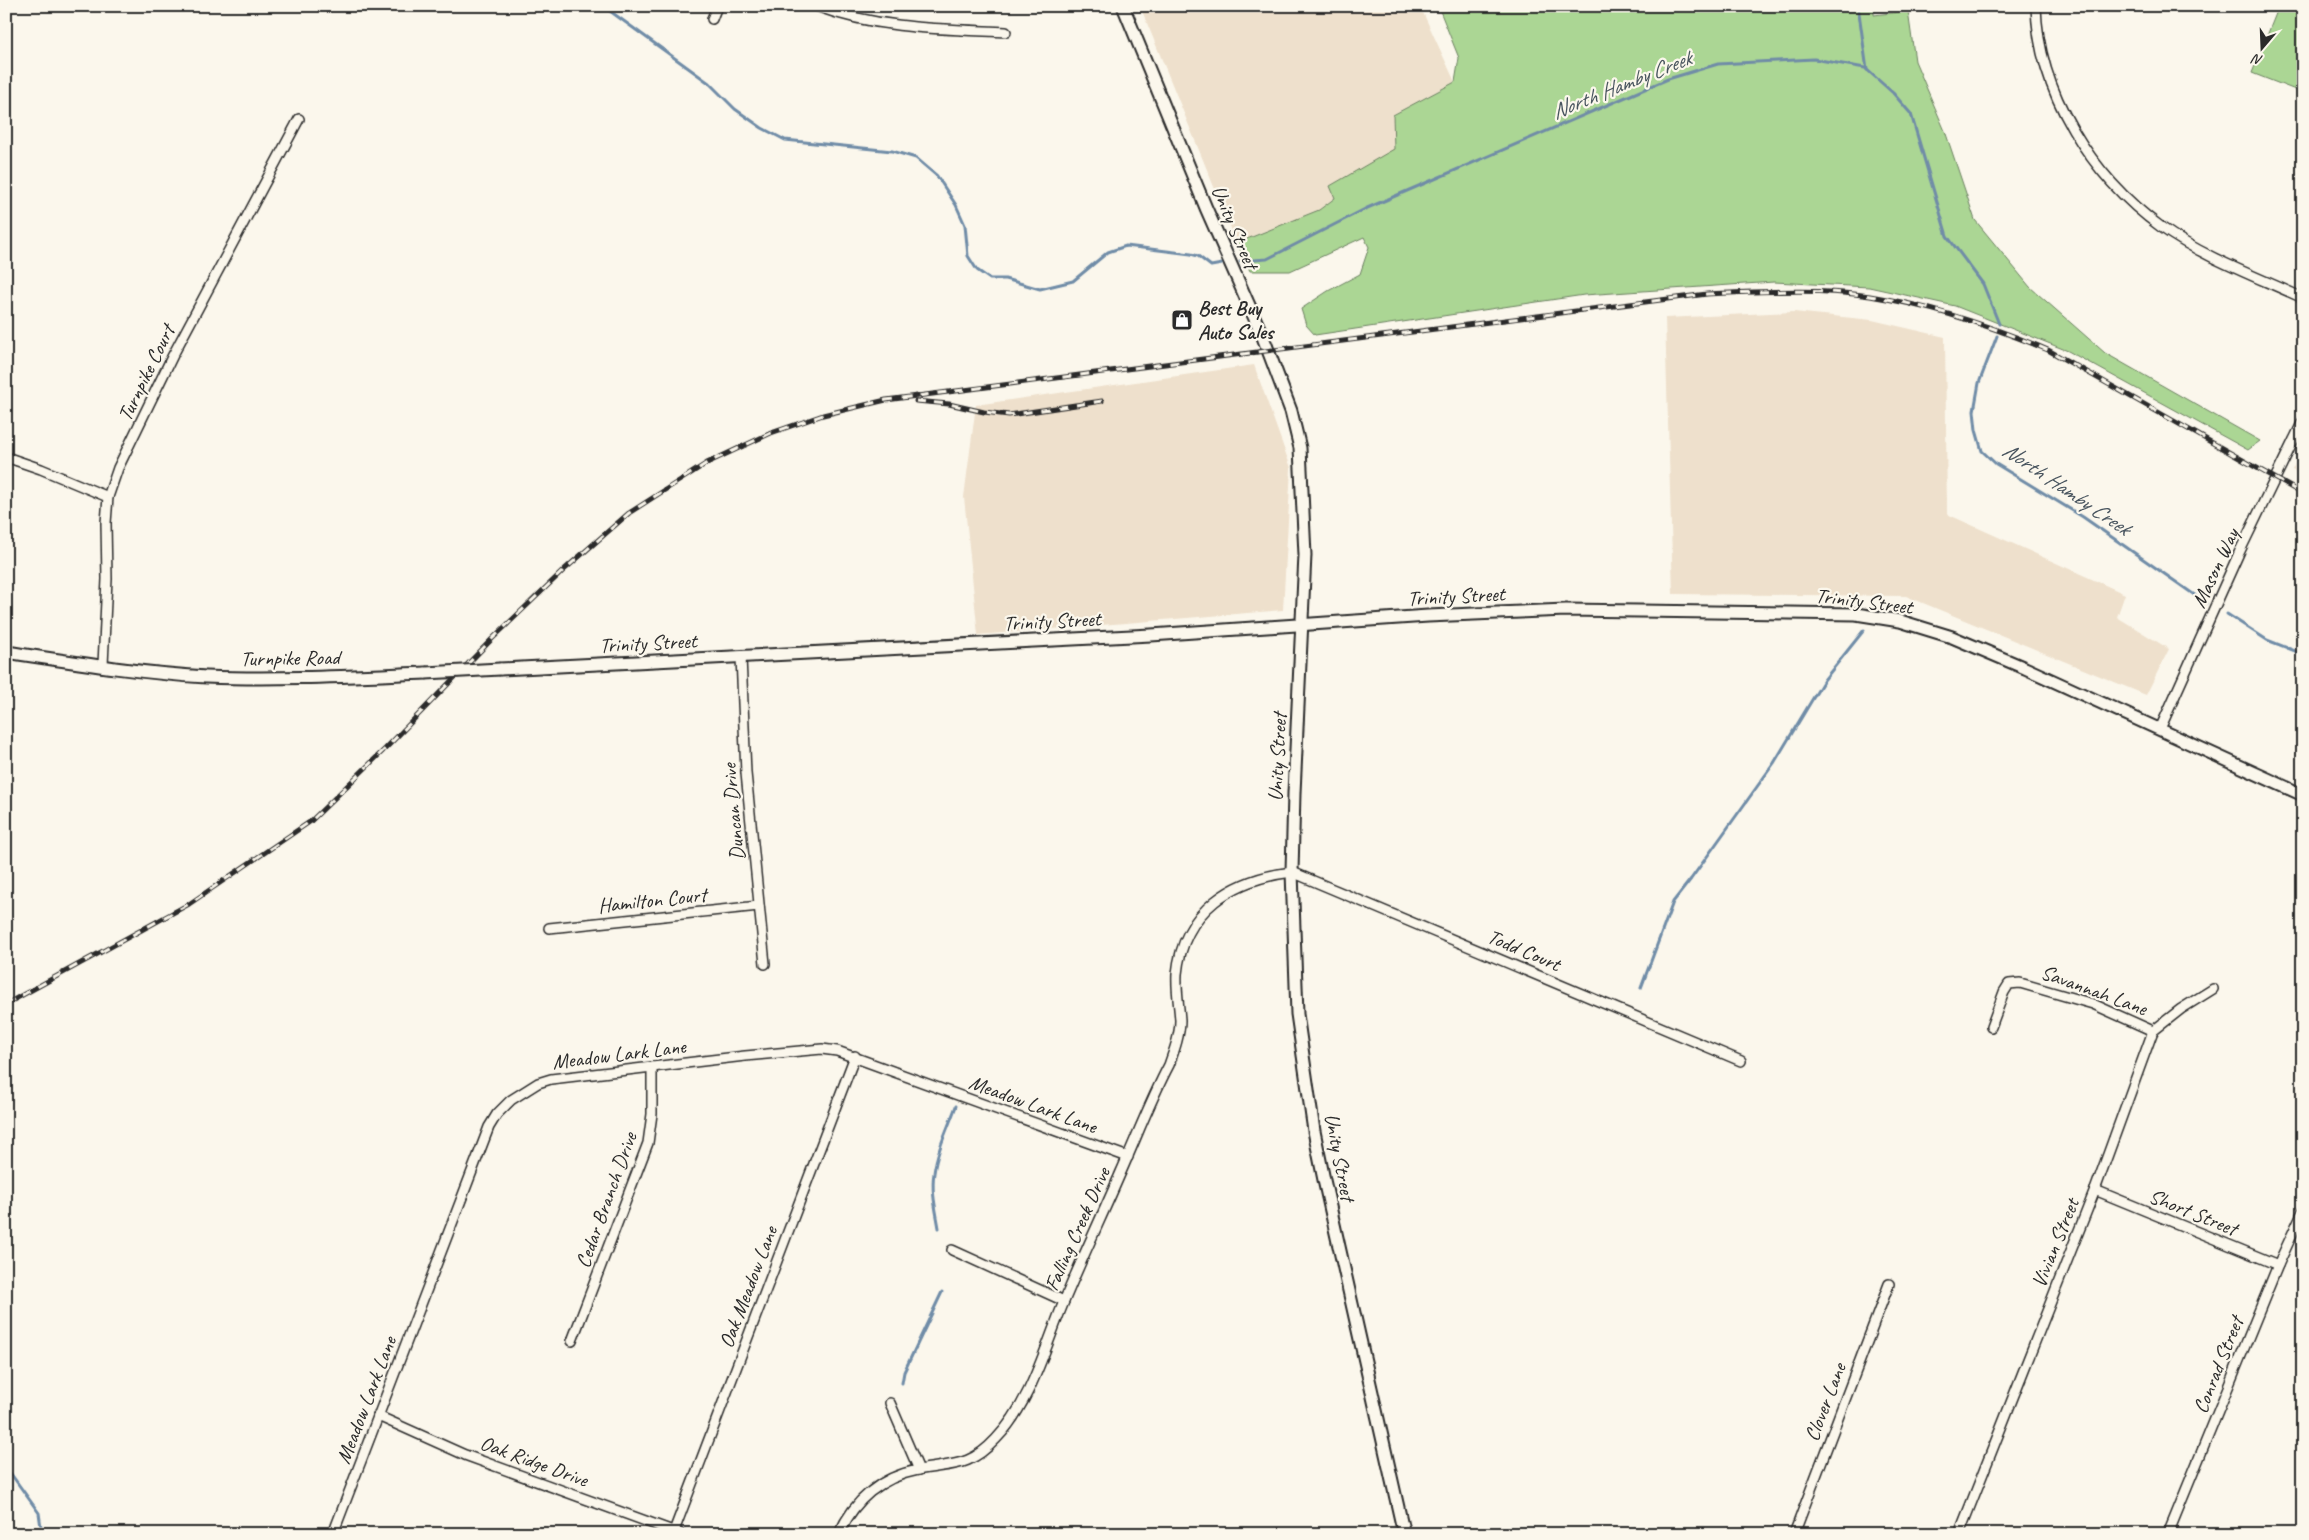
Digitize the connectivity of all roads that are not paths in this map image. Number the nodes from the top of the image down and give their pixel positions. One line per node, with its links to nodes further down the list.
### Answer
1 (717, 6): 7 (street)
2 (816, 6): 6 (street)
3 (853, 6): 6 (street)
4 (1123, 6): 14 (street, Unity Street)
5 (2036, 6): 10 (street)
6 (850, 17): 8 (street)
7 (712, 19)
8 (1006, 32)
9 (299, 119): 13 (street, Turnpike Court)
10 (2303, 298)
11 (2303, 421): 19 (street, Mason Way)
12 (6, 457): 13 (street)
13 (108, 497): 17 (street, Turnpike Court)
14 (1303, 625): 16 (street, Trinity Street); 19 (street, Trinity Street); 21 (street, Unity Street)
15 (6, 652): 17 (street, Turnpike Road)
16 (741, 657): 18 (street, Trinity Street); 22 (street, Duncan Drive)
17 (103, 665): 18 (street, Turnpike Road, bridge)
18 (576, 665)
19 (2160, 729): 20 (street, Trinity Street)
20 (2303, 795)
21 (1292, 872): 29 (street, Todd Court); 31 (street, Falling Creek Drive); 45 (street, Unity Street)
22 (759, 906): 23 (street, Hamilton Court); 24 (street, Duncan Drive)
23 (550, 928)
24 (765, 964)
25 (2213, 989): 27 (street)
26 (1991, 1027): 27 (street, Savannah Lane)
27 (2153, 1031): 32 (street, Vivian Street)
28 (855, 1056): 30 (street, Meadow Lark Lane); 31 (street, Meadow Lark Lane); 42 (street, Oak Meadow Lane)
29 (1741, 1060)
30 (652, 1067): 38 (street, Cedar Branch Drive); 40 (street, Meadow Lark Lane)
31 (1128, 1158): 37 (street, Falling Creek Drive)
32 (2095, 1190): 35 (street, Short Street); 47 (street, Vivian Street)
33 (2303, 1211): 35 (street, Conrad Street)
34 (952, 1250): 37 (street)
35 (2278, 1265): 48 (street, Conrad Street)
36 (1889, 1284): 46 (street, Clover Lane)
37 (1064, 1301): 41 (street, Falling Creek Drive)
38 (572, 1341)
39 (890, 1403): 41 (street)
40 (378, 1416): 42 (street, Oak Ridge Drive); 43 (street, Meadow Lark Lane)
41 (919, 1470): 44 (street, Falling Creek Drive)
42 (678, 1532)
43 (333, 1534)
44 (839, 1534)
45 (1404, 1534)
46 (1794, 1534)
47 (1958, 1534)
48 (2168, 1534)

